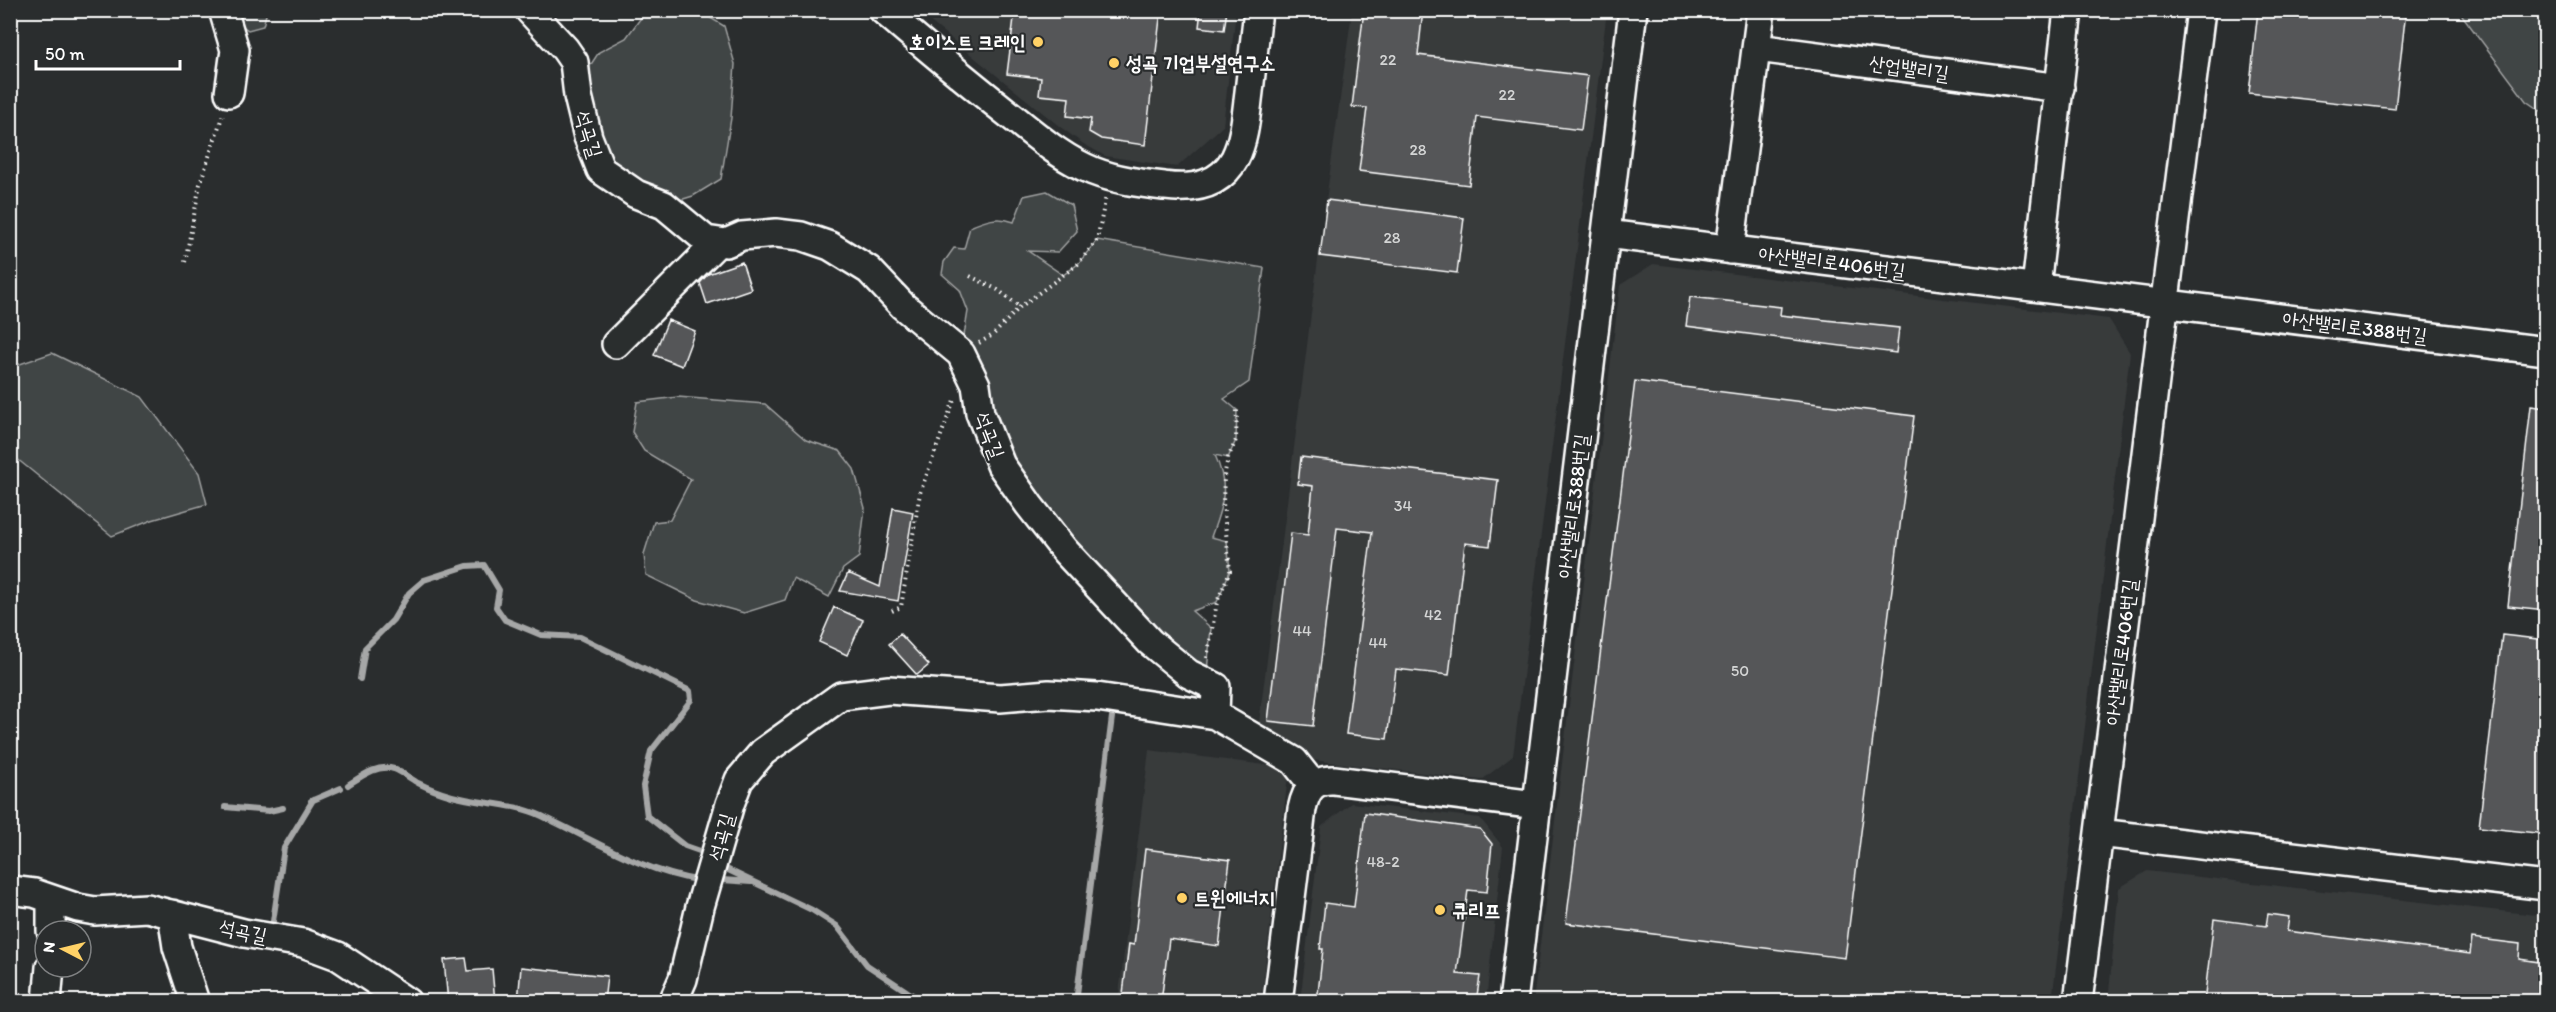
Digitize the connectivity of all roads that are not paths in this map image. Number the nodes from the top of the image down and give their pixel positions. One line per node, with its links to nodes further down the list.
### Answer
1 (224, 10): 11 (street)
2 (529, 10): 13 (street, 석곡길)
3 (884, 10): 4 (street)
4 (1258, 10)
5 (1634, 10): 12 (street, 아산밸리로388번길)
6 (1761, 10): 9 (street)
7 (2068, 10): 10 (street)
8 (2201, 10): 16 (street, 아산밸리로406번길)
9 (1757, 48): 10 (street, 산업밸리길); 14 (street)
10 (2060, 88): 15 (street)
11 (229, 93)
12 (1606, 234): 14 (street, 아산밸리로406번길); 21 (street, 아산밸리로388번길)
13 (718, 242): 17 (street); 19 (street, 석곡길)
14 (1730, 250): 15 (street, 아산밸리로406번길)
15 (2036, 287): 16 (street, 아산밸리로406번길)
16 (2164, 303): 18 (street, 아산밸리로388번길); 22 (street, 아산밸리로406번길)
17 (616, 344)
18 (2546, 351)
19 (1215, 715): 20 (street, 석곡길); 32 (street, 석곡길)
20 (1312, 785): 21 (street); 33 (street)
21 (1537, 805): 34 (street, 아산밸리로388번길)
22 (2099, 833): 23 (street); 35 (street, 아산밸리로406번길)
23 (2546, 886)
24 (10, 890): 25 (street, 석곡길)
25 (51, 900): 26 (street, 석곡길); 27 (street)
26 (172, 914): 30 (street); 31 (street, 석곡길)
27 (51, 919)
28 (49, 979): 29 (street)
29 (47, 1002)
30 (195, 1002)
31 (407, 1002)
32 (673, 1002)
33 (1278, 1002)
34 (1514, 1002)
35 (2078, 1002)

